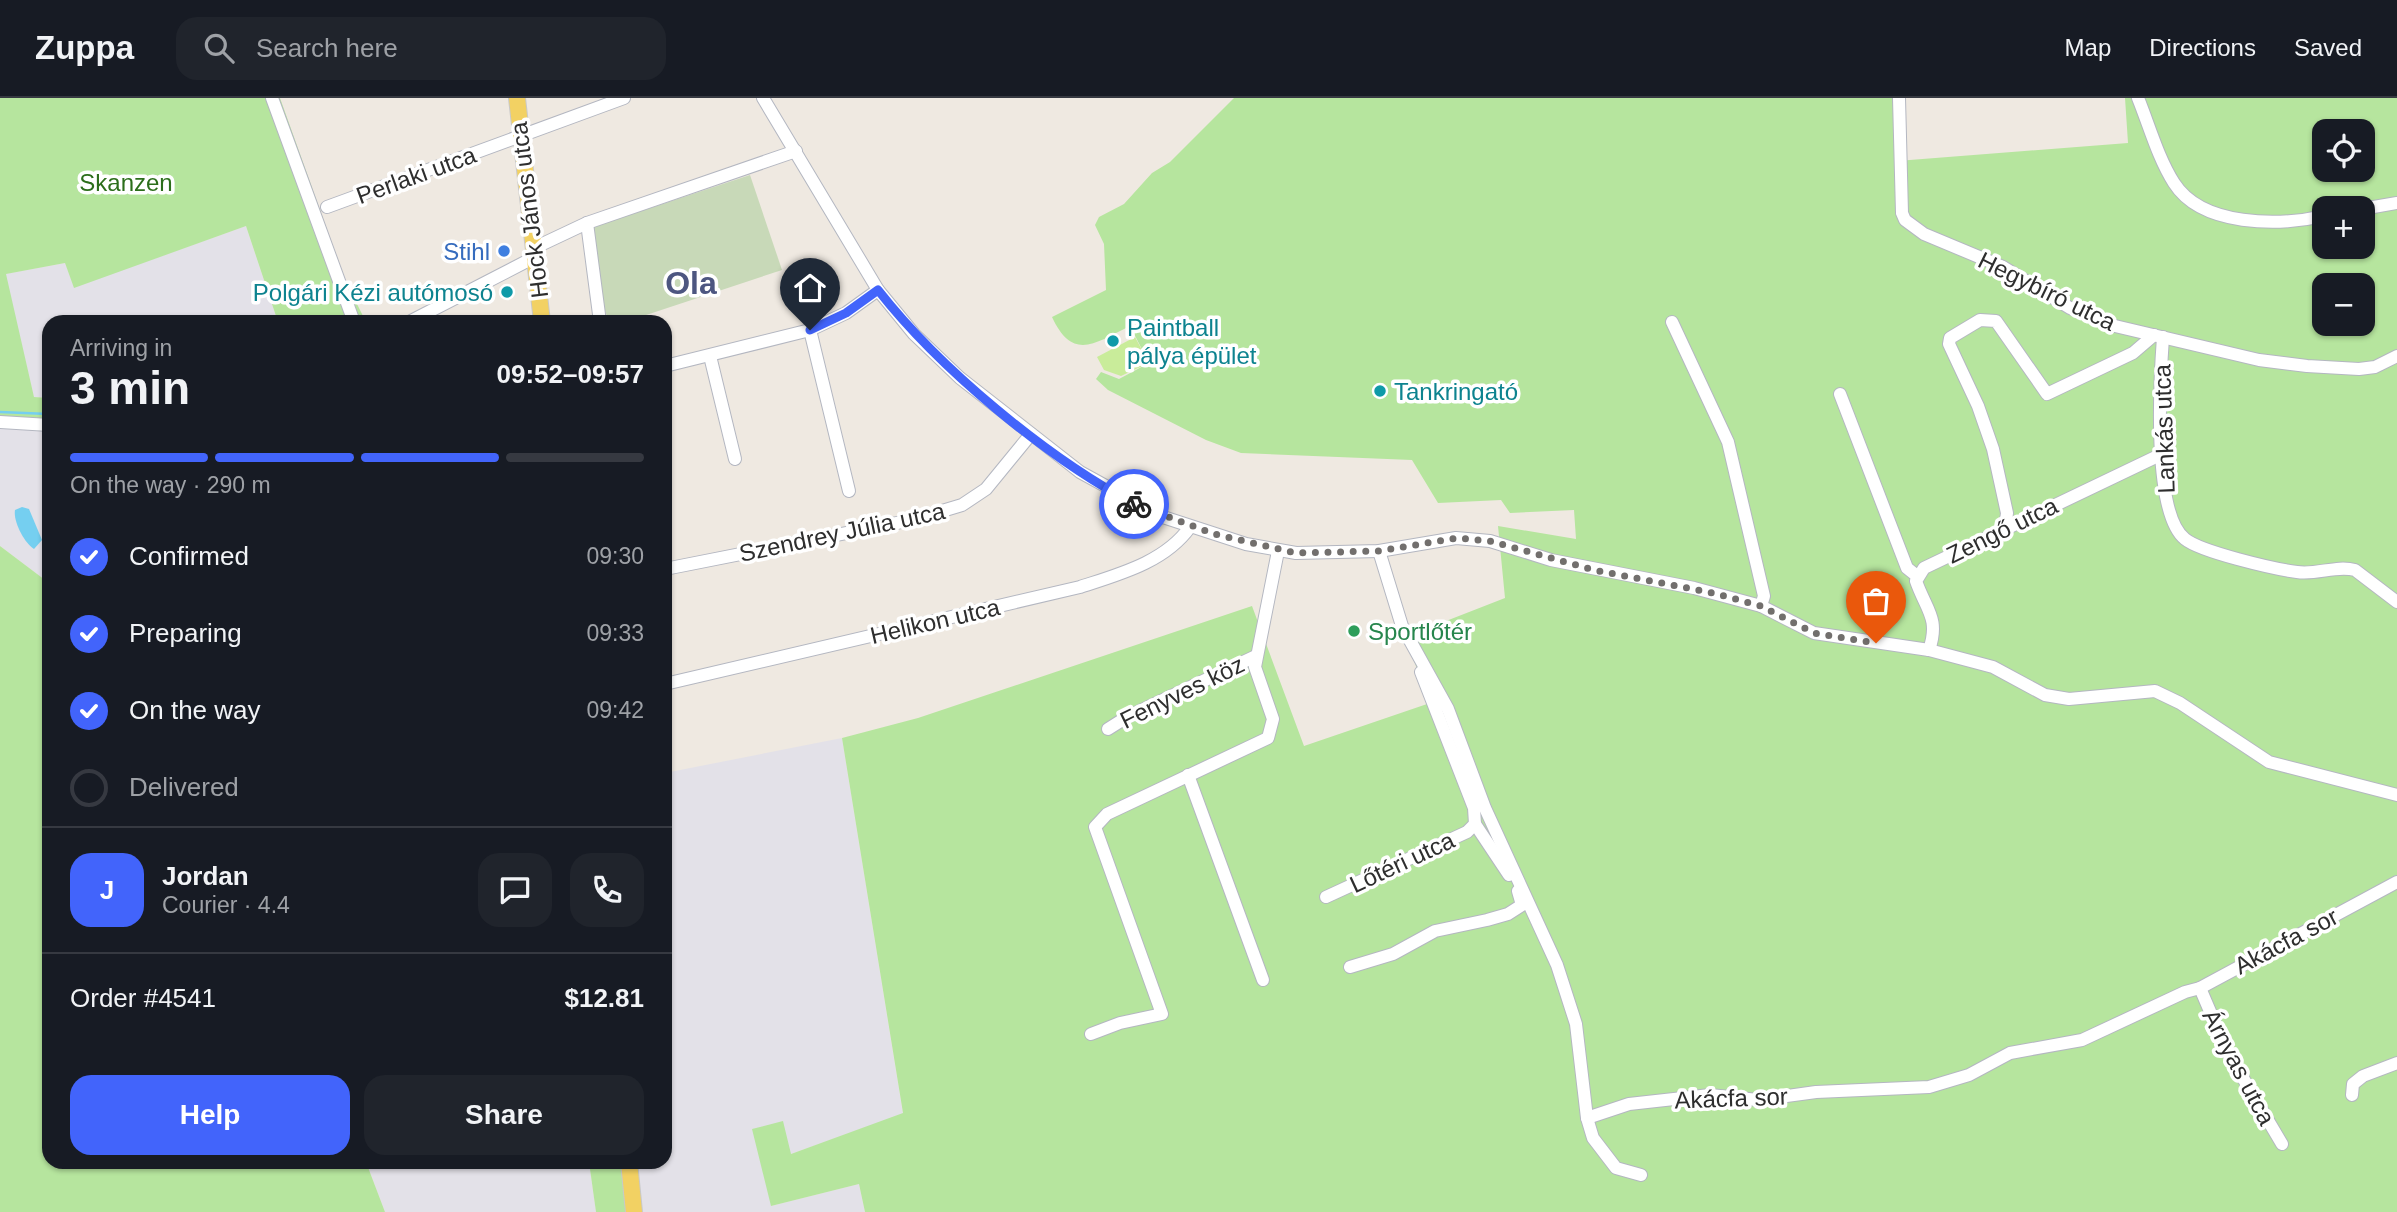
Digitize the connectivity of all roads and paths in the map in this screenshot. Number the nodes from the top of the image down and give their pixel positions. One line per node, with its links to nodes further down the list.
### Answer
1 (272, 98): 16 (street)
2 (517, 98): 7 (main road, Hock János utca)
3 (624, 98): 7 (street, Perlaki utca)
4 (763, 98): 8 (street)
5 (1899, 98): 22 (street, Hegybíró utca)
6 (2138, 98): 12 (street)
7 (520, 136): 10 (street, Perlaki utca); 14 (main road, Hock János utca)
8 (796, 151): 13 (street); 15 (street)
9 (2397, 203): 11 (street)
10 (327, 207)
11 (2375, 207)
12 (2312, 218)
13 (587, 223): 14 (street); 19 (street)
14 (534, 252): 17 (street); 18 (main road, Hock János utca)
15 (878, 290): 21 (street); 29 (street)
16 (351, 315)
17 (422, 315)
18 (541, 315)
19 (599, 315)
20 (1672, 322): 40 (street)
21 (810, 330): 23 (street); 32 (street)
22 (2158, 336): 24 (street, Hegybíró utca); 30 (street, Lankás utca); 34 (street)
23 (710, 356): 25 (street); 31 (street)
24 (2397, 356)
25 (672, 364)
26 (1840, 394): 38 (street)
27 (0, 422): 28 (street)
28 (42, 425)
29 (1031, 434): 33 (street); 37 (street, Szendrey Júlia utca)
30 (2162, 454): 34 (street, Zengő utca); 39 (street, Lankás utca)
31 (735, 459)
32 (849, 491)
33 (1190, 527): 35 (street); 44 (street, Helikon utca)
34 (2004, 529): 38 (street, Zengő utca)
35 (1278, 551): 36 (street); 42 (street)
36 (1379, 551): 40 (street); 43 (street)
37 (672, 568)
38 (1917, 576): 41 (street, Zengő utca)
39 (2397, 602)
40 (1761, 606): 41 (street)
41 (1929, 650): 47 (street)
42 (1256, 656): 45 (street, Fenyves köz); 46 (street)
43 (1422, 661): 48 (street); 57 (street)
44 (672, 682)
45 (1108, 729)
46 (1188, 775): 52 (street); 54 (street)
47 (2397, 794)
48 (1475, 824): 50 (street, Lőtéri utca); 51 (street)
49 (2397, 882): 53 (street, Akácfa sor)
50 (1326, 897)
51 (1350, 967)
52 (1263, 980)
53 (2200, 988): 57 (street, Akácfa sor); 58 (street, Árnyas utca)
54 (1091, 1034)
55 (2397, 1063): 56 (street)
56 (2352, 1095)
57 (1587, 1118): 60 (street)
58 (2282, 1144)
59 (630, 1169): 61 (main road)
60 (1641, 1175)
61 (634, 1212)

